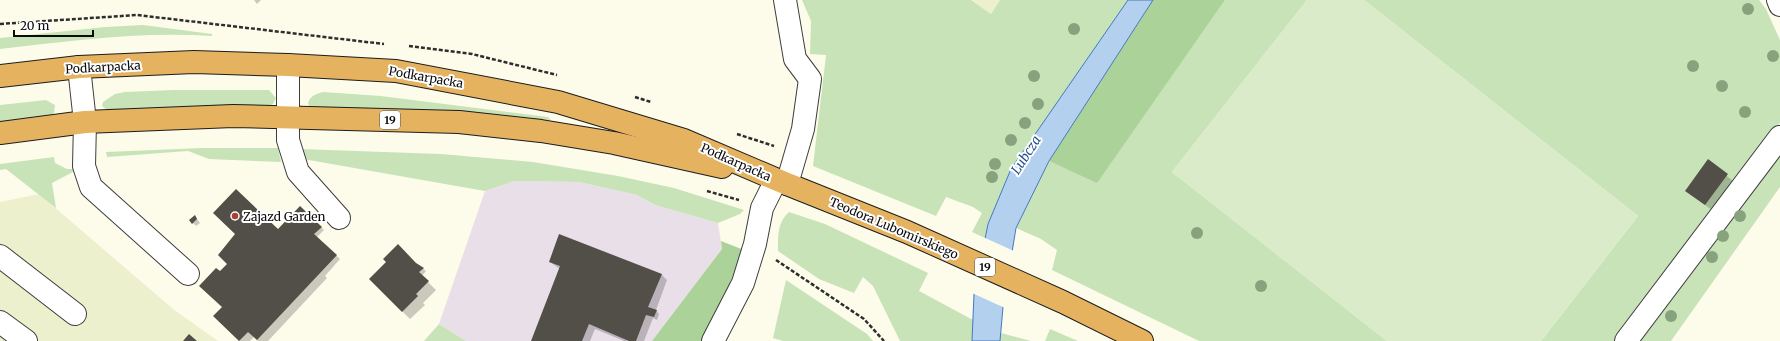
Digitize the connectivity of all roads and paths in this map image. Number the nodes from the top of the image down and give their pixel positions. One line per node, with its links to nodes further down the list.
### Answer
1 (785, 0): 11 (street)
2 (1778, 0): 3 (street)
3 (1780, 5)
4 (288, 65): 5 (highway, Podkarpacka / 19); 7 (street); 11 (highway, Podkarpacka / 19)
5 (79, 67): 6 (highway, Podkarpacka / 19); 8 (street)
6 (0, 76)
7 (288, 116): 8 (highway, Podkarpacka / 19); 11 (highway, Podkarpacka / 19); 14 (street)
8 (85, 122): 9 (highway, Podkarpacka / 19); 17 (street)
9 (0, 134)
10 (1780, 137): 24 (street)
11 (782, 182): 13 (street); 23 (highway, Teodora Lubomirskiego / 19)
12 (702, 189): 13 (path)
13 (762, 208): 15 (street)
14 (339, 218)
15 (755, 244): 21 (street); 22 (path)
16 (0, 256): 18 (street)
17 (188, 274)
18 (75, 314)
19 (0, 322): 20 (street)
20 (26, 341)
21 (713, 341)
22 (884, 341)
23 (1142, 341)
24 (1626, 341)

